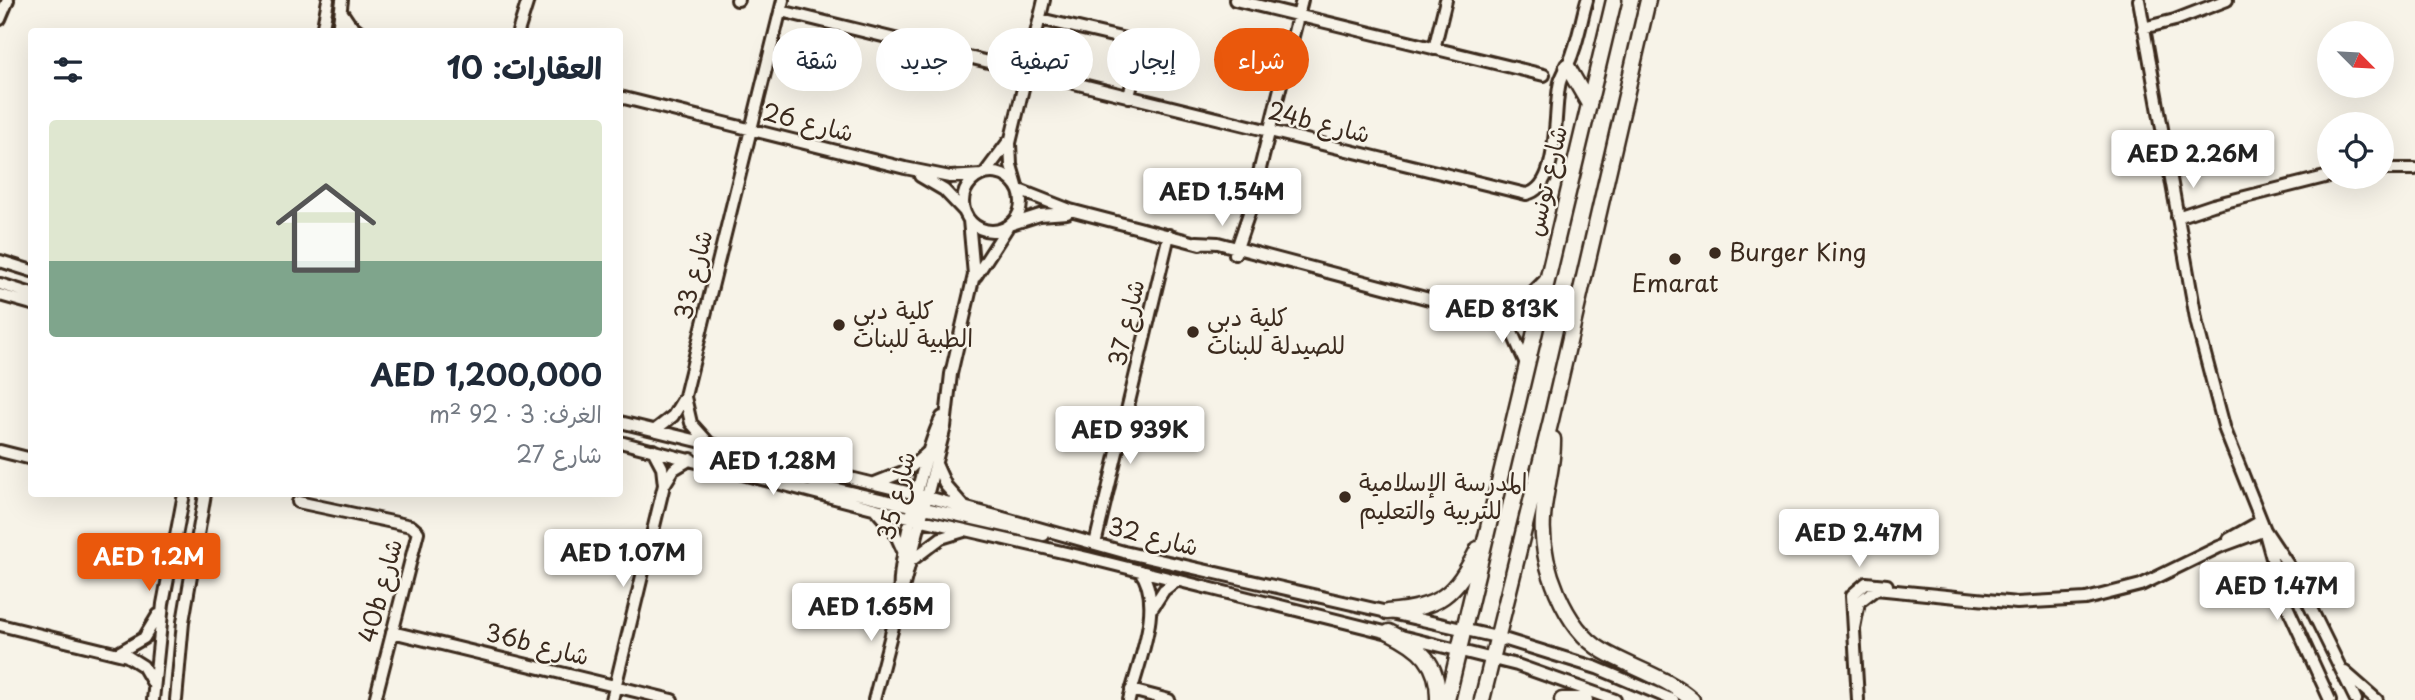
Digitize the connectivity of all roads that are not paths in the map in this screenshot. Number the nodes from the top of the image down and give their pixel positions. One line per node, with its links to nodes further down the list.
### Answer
1 (8, 0): 15 (street)
2 (328, 0): 19 (street)
3 (528, 0): 22 (street)
4 (1044, 0): 17 (street)
5 (1235, 0): 16 (street)
6 (1302, 0): 16 (street)
7 (1446, 0): 24 (street)
8 (1587, 0): 26 (street)
9 (1614, 0): 34 (main road, شارع تونس)
10 (1648, 0): 62 (main road)
11 (2139, 0): 18 (street)
12 (2227, 0): 18 (street)
13 (342, 5): 20 (street); 21 (street)
14 (782, 5): 25 (street, 24b شارع); 35 (street, شارع 33)
15 (1, 14)
16 (1298, 15): 24 (street); 36 (street)
17 (1040, 19): 23 (street); 32 (street)
18 (2143, 25): 45 (street)
19 (324, 28)
20 (339, 28)
21 (355, 28)
22 (522, 28)
23 (1038, 28)
24 (1434, 49): 27 (street)
25 (987, 61)
26 (1567, 66): 28 (main road); 30 (street)
27 (1544, 75)
28 (1574, 81): 30 (street); 34 (main road)
29 (1093, 88): 32 (street, 24b شارع)
30 (1559, 89): 36 (street, 24b شارع)
31 (1022, 91): 37 (street)
32 (1129, 97): 36 (street, 24b شارع)
33 (623, 98): 35 (street, شارع 26)
34 (1589, 104): 52 (main road, شارع تونس)
35 (752, 130): 38 (street, شارع 26); 60 (street, شارع 33)
36 (1269, 132): 49 (street)
37 (1012, 133): 41 (street); 43 (street)
38 (905, 169): 41 (street, شارع 26); 46 (street, شارع 26)
39 (2394, 169): 40 (street)
40 (2415, 169)
41 (983, 174): 43 (street); 46 (street)
42 (2317, 179): 45 (street)
43 (1018, 188): 44 (street); 47 (street)
44 (1083, 214): 47 (street); 48 (street)
45 (2177, 214): 83 (street)
46 (967, 216): 47 (street); 54 (street, شارع 35)
47 (1010, 225): 54 (street, شارع 35)
48 (1169, 235): 49 (street); 87 (street, شارع 37)
49 (1240, 252): 58 (street)
50 (0, 261): 51 (street)
51 (28, 270)
52 (1548, 276): 58 (street); 59 (main road, شارع تونس)
53 (0, 284): 55 (street)
54 (972, 285): 61 (street, شارع 35)
55 (28, 293)
56 (0, 295): 57 (street)
57 (28, 303)
58 (1486, 314): 59 (street)
59 (1527, 367): 84 (main road, شارع تونس)
60 (685, 396): 64 (street, شارع 33); 65 (street)
61 (945, 411): 67 (street, شارع 35); 72 (street, شارع 35)
62 (1551, 421): 98 (main road); 121 (main road)
63 (623, 423): 64 (street, شارع 32)
64 (655, 430): 65 (street, شارع 32)
65 (708, 442): 73 (street, شارع 32)
66 (623, 443): 68 (street, شارع 32)
67 (931, 449): 73 (street); 78 (street, شارع 35)
68 (653, 450): 71 (street, شارع 32); 74 (street)
69 (0, 451): 70 (street)
70 (28, 458)
71 (691, 459): 74 (street); 75 (street, شارع 32)
72 (936, 463): 78 (street, شارع 35); 80 (street)
73 (875, 484): 78 (street, شارع 32)
74 (664, 485): 105 (street)
75 (809, 491): 78 (street); 81 (street, شارع 32)
76 (183, 497): 91 (street)
77 (204, 497): 108 (street)
78 (922, 501): 80 (street, شارع 32); 82 (street, شارع 35); 86 (street)
79 (298, 502): 96 (street, 40b شارع)
80 (965, 507): 86 (street, شارع 32)
81 (874, 508): 82 (street, شارع 32); 88 (street)
82 (917, 519): 85 (street, شارع 32); 88 (street, شارع 35)
83 (2263, 525): 102 (street); 103 (street); 122 (street)
84 (1488, 529): 93 (main road); 95 (main road, شارع تونس)
85 (969, 530): 88 (street); 89 (street, شارع 32)
86 (1054, 533): 87 (street, شارع 32)
87 (1095, 544): 93 (street, شارع 32)
88 (908, 556): 112 (street, شارع 35)
89 (1140, 571): 90 (street, شارع 32); 92 (street)
90 (1176, 581): 92 (street); 97 (street, شارع 32)
91 (163, 604): 100 (street); 104 (street)
92 (1152, 609): 106 (street)
93 (1387, 612): 95 (street, شارع 32)
94 (0, 625): 100 (street)
95 (1464, 629): 98 (street, شارع 32); 99 (main road, شارع تونس)
96 (392, 632): 105 (street, 36b شارع); 109 (street, 40b شارع)
97 (1389, 632): 99 (street, شارع 32); 114 (main road)
98 (1497, 636): 101 (main road); 120 (street, شارع 32)
99 (1460, 651): 101 (street, شارع 32); 115 (main road, شارع تونس)
100 (118, 653): 104 (street)
101 (1492, 659): 116 (main road); 119 (street, شارع 32)
102 (2337, 664): 125 (street); 126 (street)
103 (2316, 673): 123 (street); 124 (street)
104 (154, 685): 107 (street)
105 (615, 686): 110 (street); 111 (street, 36b شارع)
106 (1130, 695): 113 (street)
107 (153, 700)
108 (176, 700)
109 (375, 700)
110 (612, 700)
111 (672, 700)
112 (874, 700)
113 (1169, 700)
114 (1438, 700)
115 (1447, 700)
116 (1482, 700)
117 (1562, 700): 118 (main road)
118 (1585, 700)
119 (1615, 700)
120 (1673, 700)
121 (1692, 700)
122 (1858, 700)
123 (2323, 700)
124 (2330, 700)
125 (2356, 700)
126 (2377, 700)

